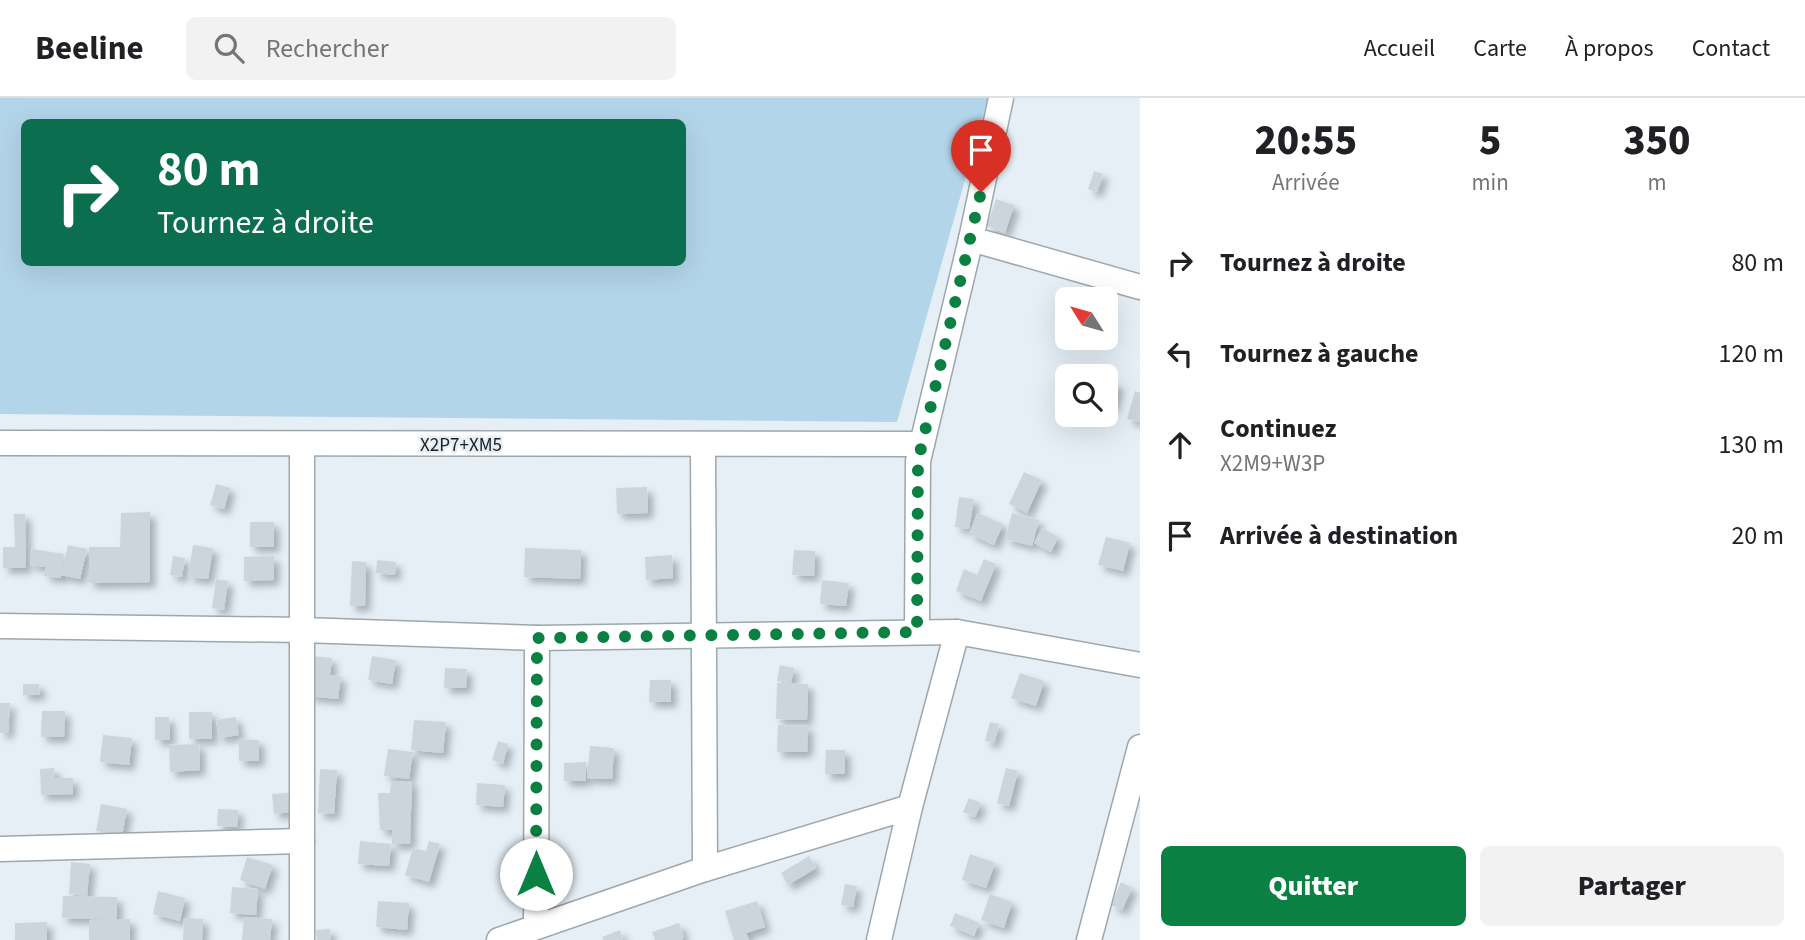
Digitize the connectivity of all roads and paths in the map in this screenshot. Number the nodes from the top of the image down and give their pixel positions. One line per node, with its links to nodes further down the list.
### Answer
1 (1001, 98): 2 (street)
2 (971, 239): 3 (street); 5 (street)
3 (1140, 287)
4 (0, 443): 6 (street, X2P7+XM5)
5 (922, 444): 7 (street, X2P7+XM5); 10 (street)
6 (302, 445): 7 (street, X2P7+XM5); 9 (street)
7 (703, 445): 12 (street)
8 (0, 626): 9 (street)
9 (302, 630): 13 (street); 17 (street)
10 (917, 632): 11 (street); 12 (street)
11 (957, 632): 14 (street); 16 (street)
12 (704, 635): 13 (street); 19 (street)
13 (537, 638): 20 (street)
14 (1140, 665)
15 (1140, 747): 24 (street)
16 (910, 807): 19 (street); 23 (street)
17 (302, 841): 18 (street); 21 (street)
18 (0, 849)
19 (705, 869): 20 (street)
20 (536, 926): 22 (street)
21 (302, 940)
22 (499, 940)
23 (879, 940)
24 (1089, 940)

